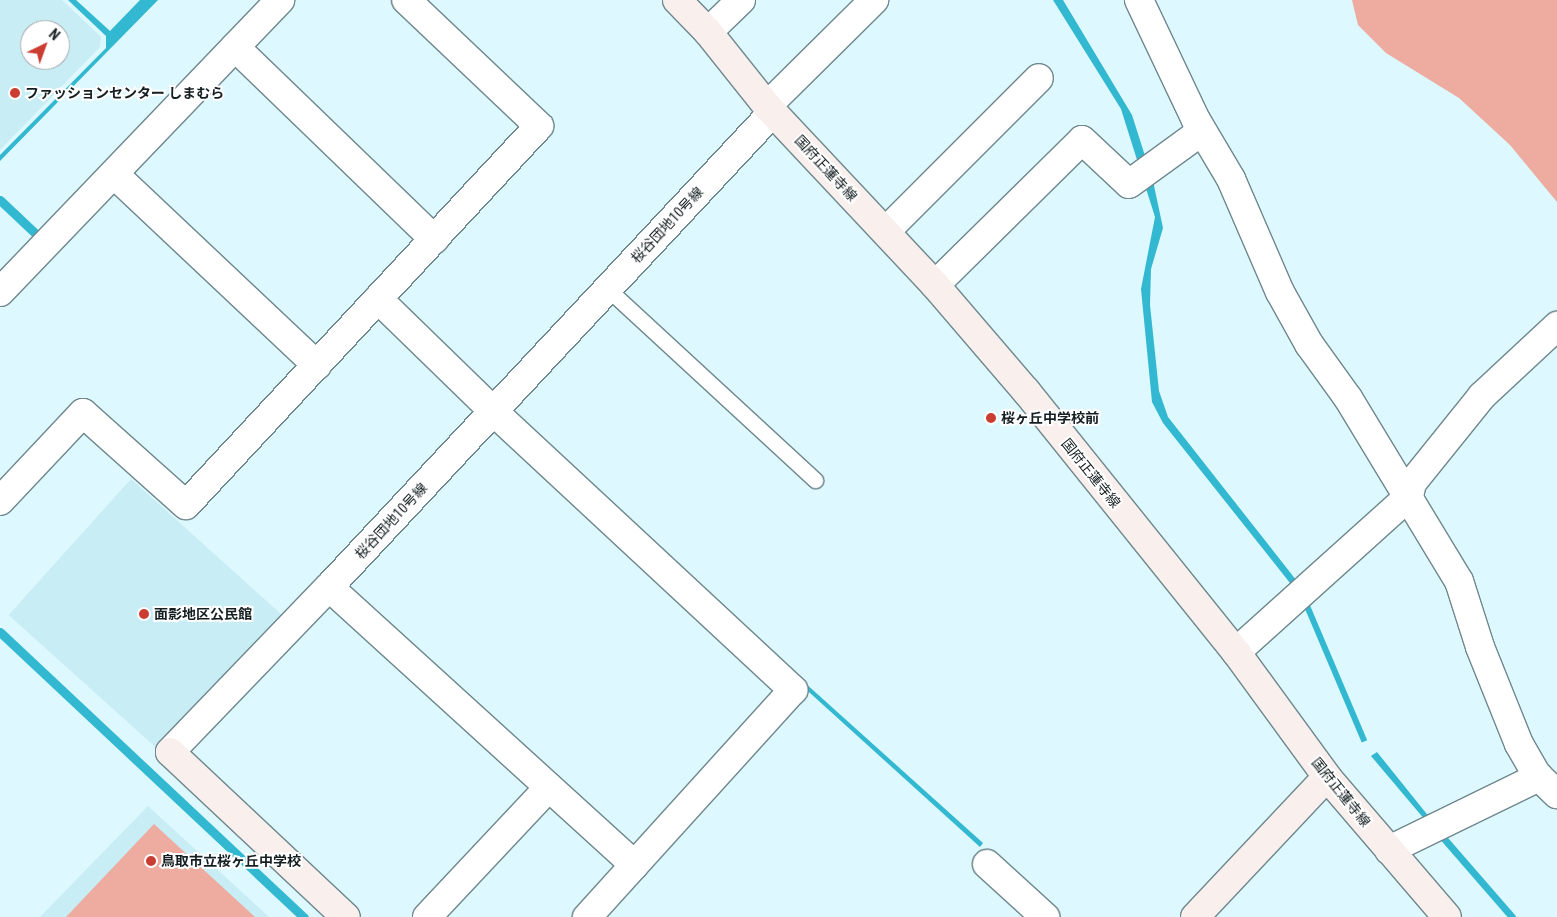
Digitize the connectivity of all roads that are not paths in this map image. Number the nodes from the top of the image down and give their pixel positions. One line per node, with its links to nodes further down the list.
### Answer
1 (280, 0): 8 (street)
2 (406, 0): 14 (street)
3 (677, 0): 7 (main road, 国府正蓮寺線)
4 (740, 0): 7 (street)
5 (874, 0): 10 (street, 桜谷団地10号線)
6 (1139, 0): 11 (street)
7 (708, 32): 10 (main road, 国府正蓮寺線)
8 (235, 47): 12 (street); 14 (street)
9 (1040, 78): 13 (street)
10 (770, 109): 13 (main road, 国府正蓮寺線); 16 (street, 桜谷団地10号線)
11 (1202, 131): 15 (street); 23 (street)
12 (114, 174): 17 (street); 20 (street)
13 (886, 231): 15 (main road, 国府正蓮寺線)
14 (434, 239): 18 (street)
15 (935, 285): 26 (main road, 国府正蓮寺線)
16 (608, 289): 21 (street, 桜谷団地10号線); 22 (lane)
17 (0, 292)
18 (378, 299): 20 (street); 21 (street)
19 (1557, 326): 23 (street)
20 (317, 365): 24 (street)
21 (493, 412): 25 (street, 桜谷団地10号線); 33 (street)
22 (815, 480)
23 (1409, 496): 26 (street); 29 (street)
24 (0, 501)
25 (329, 587): 27 (street, 桜谷団地10号線); 30 (street)
26 (1236, 652): 28 (main road, 国府正蓮寺線)
27 (170, 752): 34 (main road, 桜谷団地10号線)
28 (1327, 777): 31 (main road, 国府正蓮寺線); 38 (main road)
29 (1548, 786): 31 (street)
30 (549, 787): 33 (street); 35 (street)
31 (1389, 850): 39 (main road, 国府正蓮寺線)
32 (987, 864): 37 (street)
33 (635, 865): 36 (street)
34 (346, 917)
35 (427, 917)
36 (587, 917)
37 (1045, 917)
38 (1195, 917)
39 (1447, 917)

